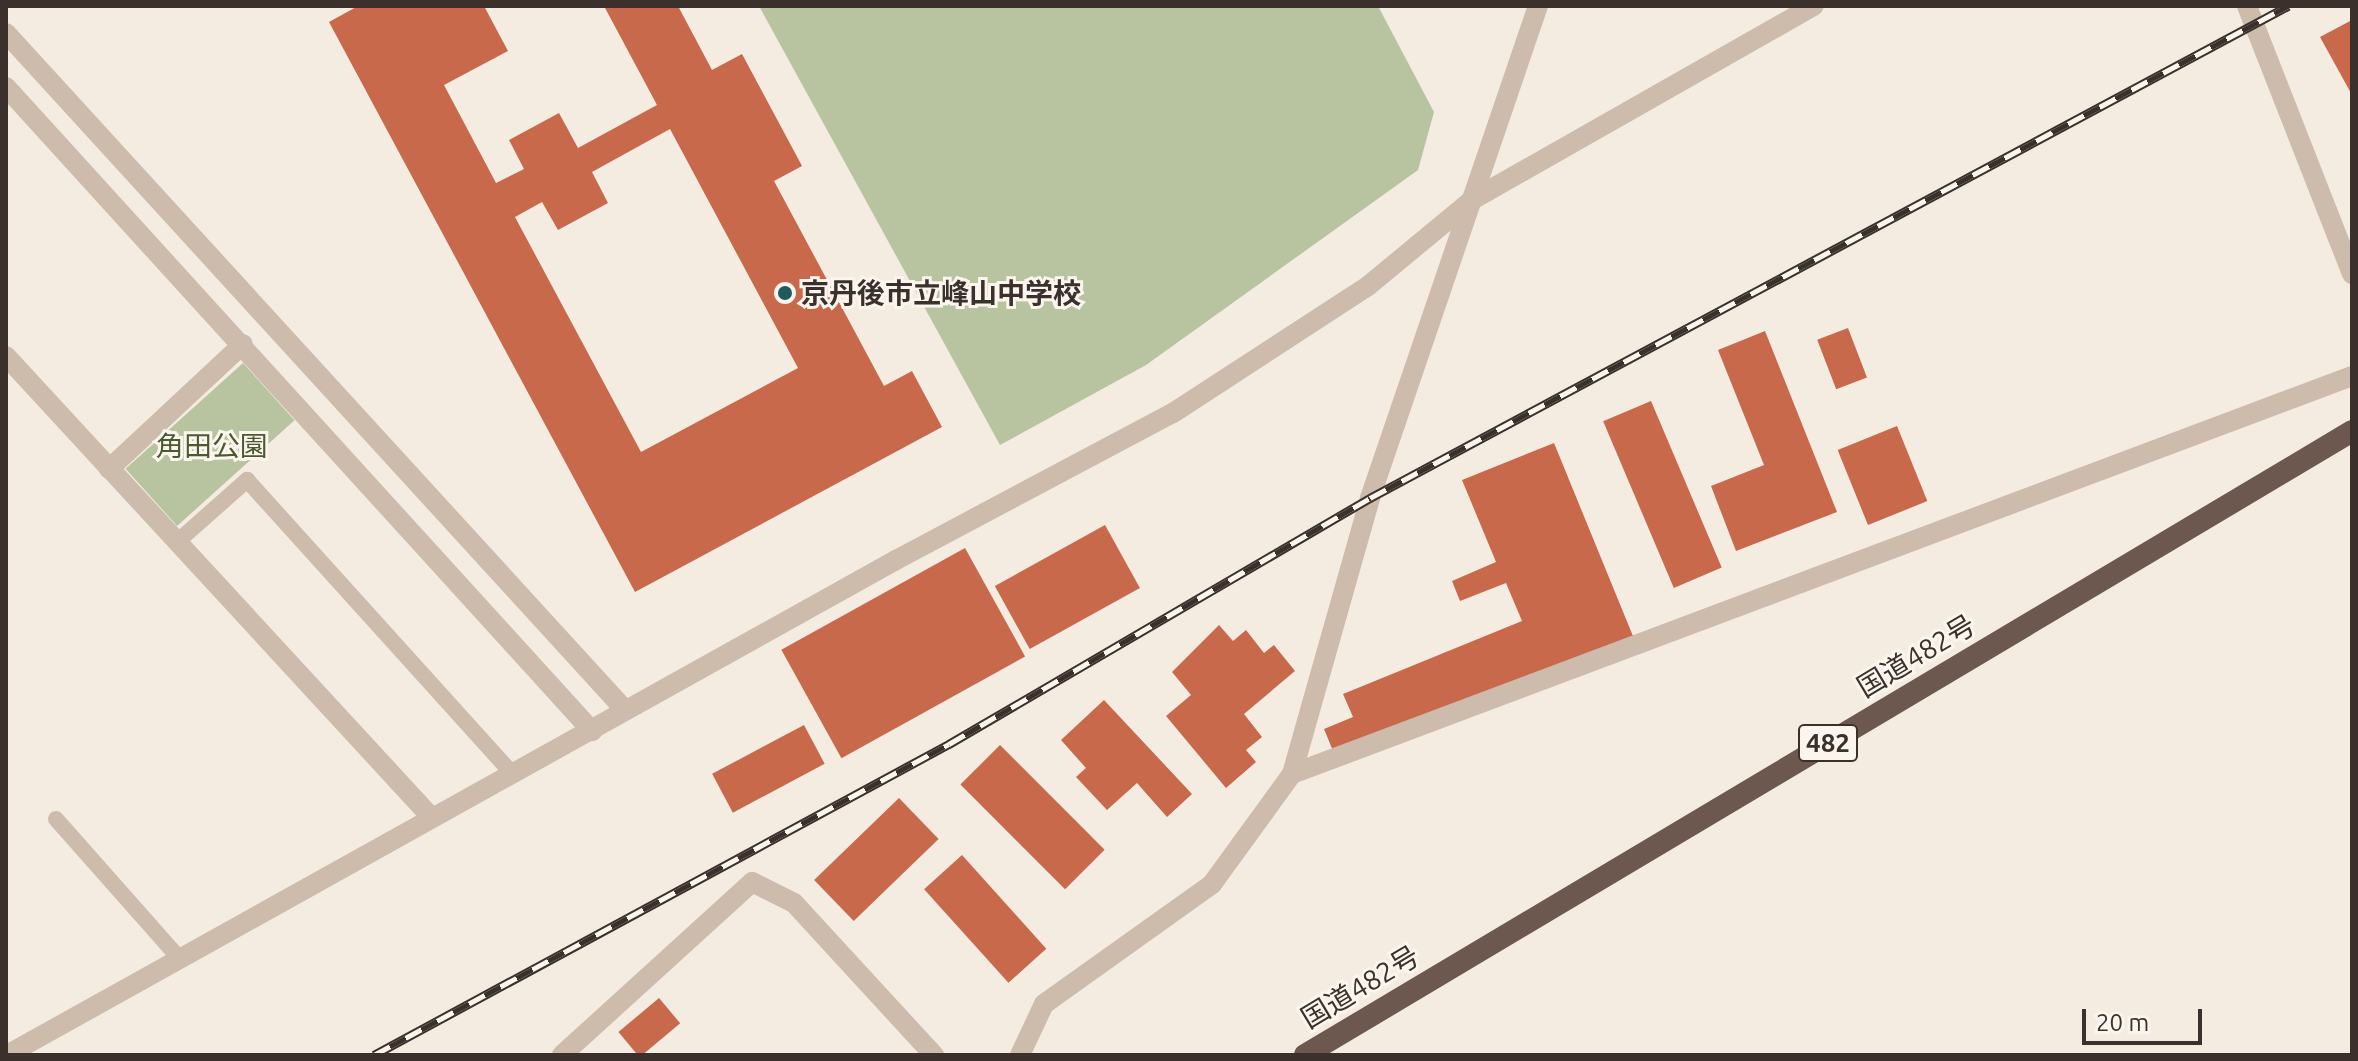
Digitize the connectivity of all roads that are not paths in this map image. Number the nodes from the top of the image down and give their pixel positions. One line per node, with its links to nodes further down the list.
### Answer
1 (1538, 6): 6 (street)
2 (1814, 6): 6 (street)
3 (2247, 6): 7 (street)
4 (6, 33): 14 (street)
5 (6, 87): 8 (street)
6 (1472, 200): 14 (street); 17 (street)
7 (2352, 274)
8 (243, 344): 12 (street); 15 (street)
9 (6, 356): 12 (street)
10 (2352, 376): 17 (street)
11 (2352, 431): 25 (highway, 国道482号 / 482)
12 (109, 469): 13 (street)
13 (177, 542): 16 (lane); 18 (street)
14 (625, 710): 15 (street)
15 (592, 731): 16 (street)
16 (511, 772): 18 (street)
17 (1292, 774): 24 (street)
18 (432, 818): 20 (street)
19 (56, 819): 20 (lane)
20 (180, 959): 21 (street)
21 (7, 1055)
22 (562, 1055): 23 (street)
23 (934, 1055)
24 (1020, 1055)
25 (1305, 1055)

